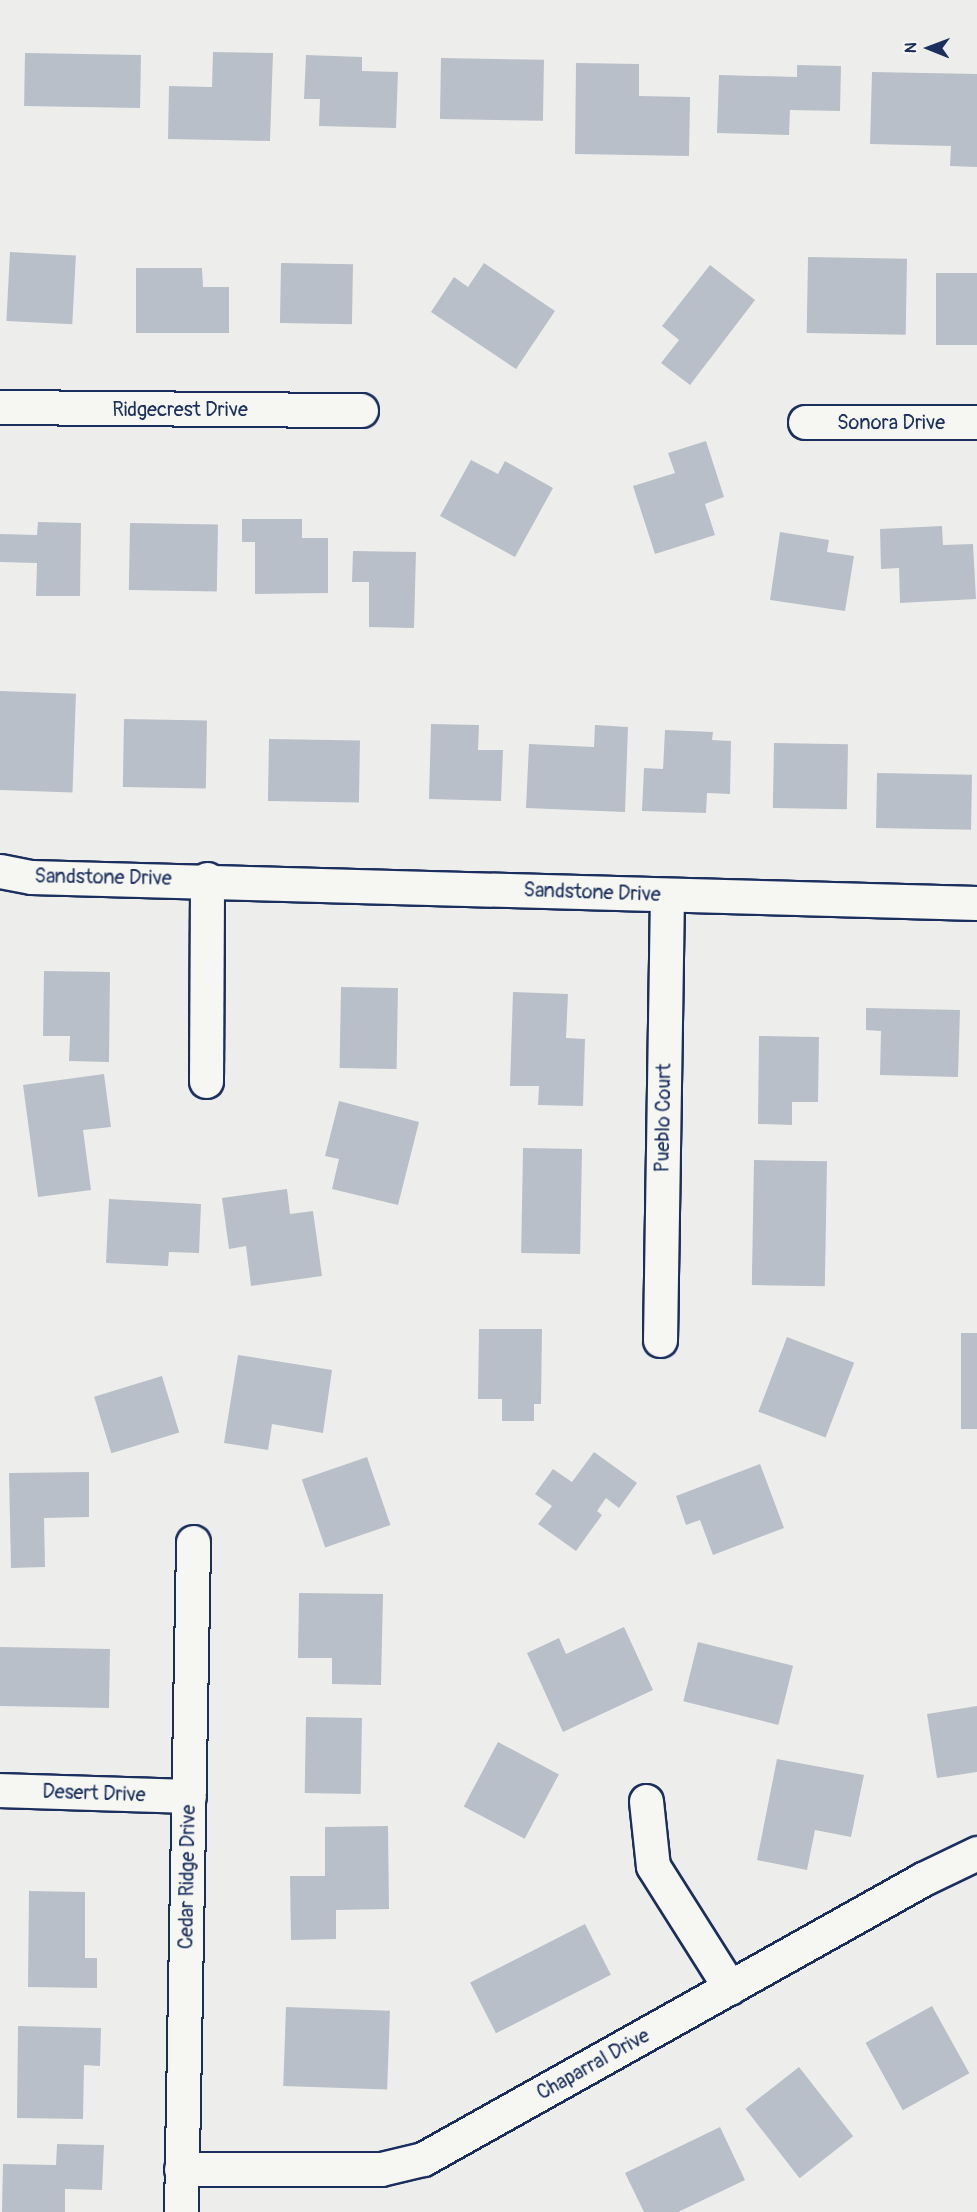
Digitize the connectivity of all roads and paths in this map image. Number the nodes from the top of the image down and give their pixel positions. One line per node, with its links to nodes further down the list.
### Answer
1 (0, 407): 2 (street, Ridgecrest Drive)
2 (361, 410)
3 (805, 422): 4 (street, Sonora Drive)
4 (977, 422)
5 (0, 871): 6 (street, Sandstone Drive)
6 (207, 879): 7 (street, Sandstone Drive); 9 (street)
7 (667, 895): 8 (street, Sandstone Drive); 10 (street, Pueblo Court)
8 (977, 903)
9 (206, 1081)
10 (660, 1340)
11 (193, 1542): 13 (street, Cedar Ridge Drive)
12 (0, 1790): 13 (street, Desert Drive)
13 (189, 1796): 17 (street, Cedar Ridge Drive)
14 (646, 1801): 16 (street)
15 (977, 1853): 16 (street, Chaparral Drive)
16 (730, 1988): 17 (street, Chaparral Drive)
17 (181, 2169): 18 (street, Cedar Ridge Drive)
18 (181, 2212)

